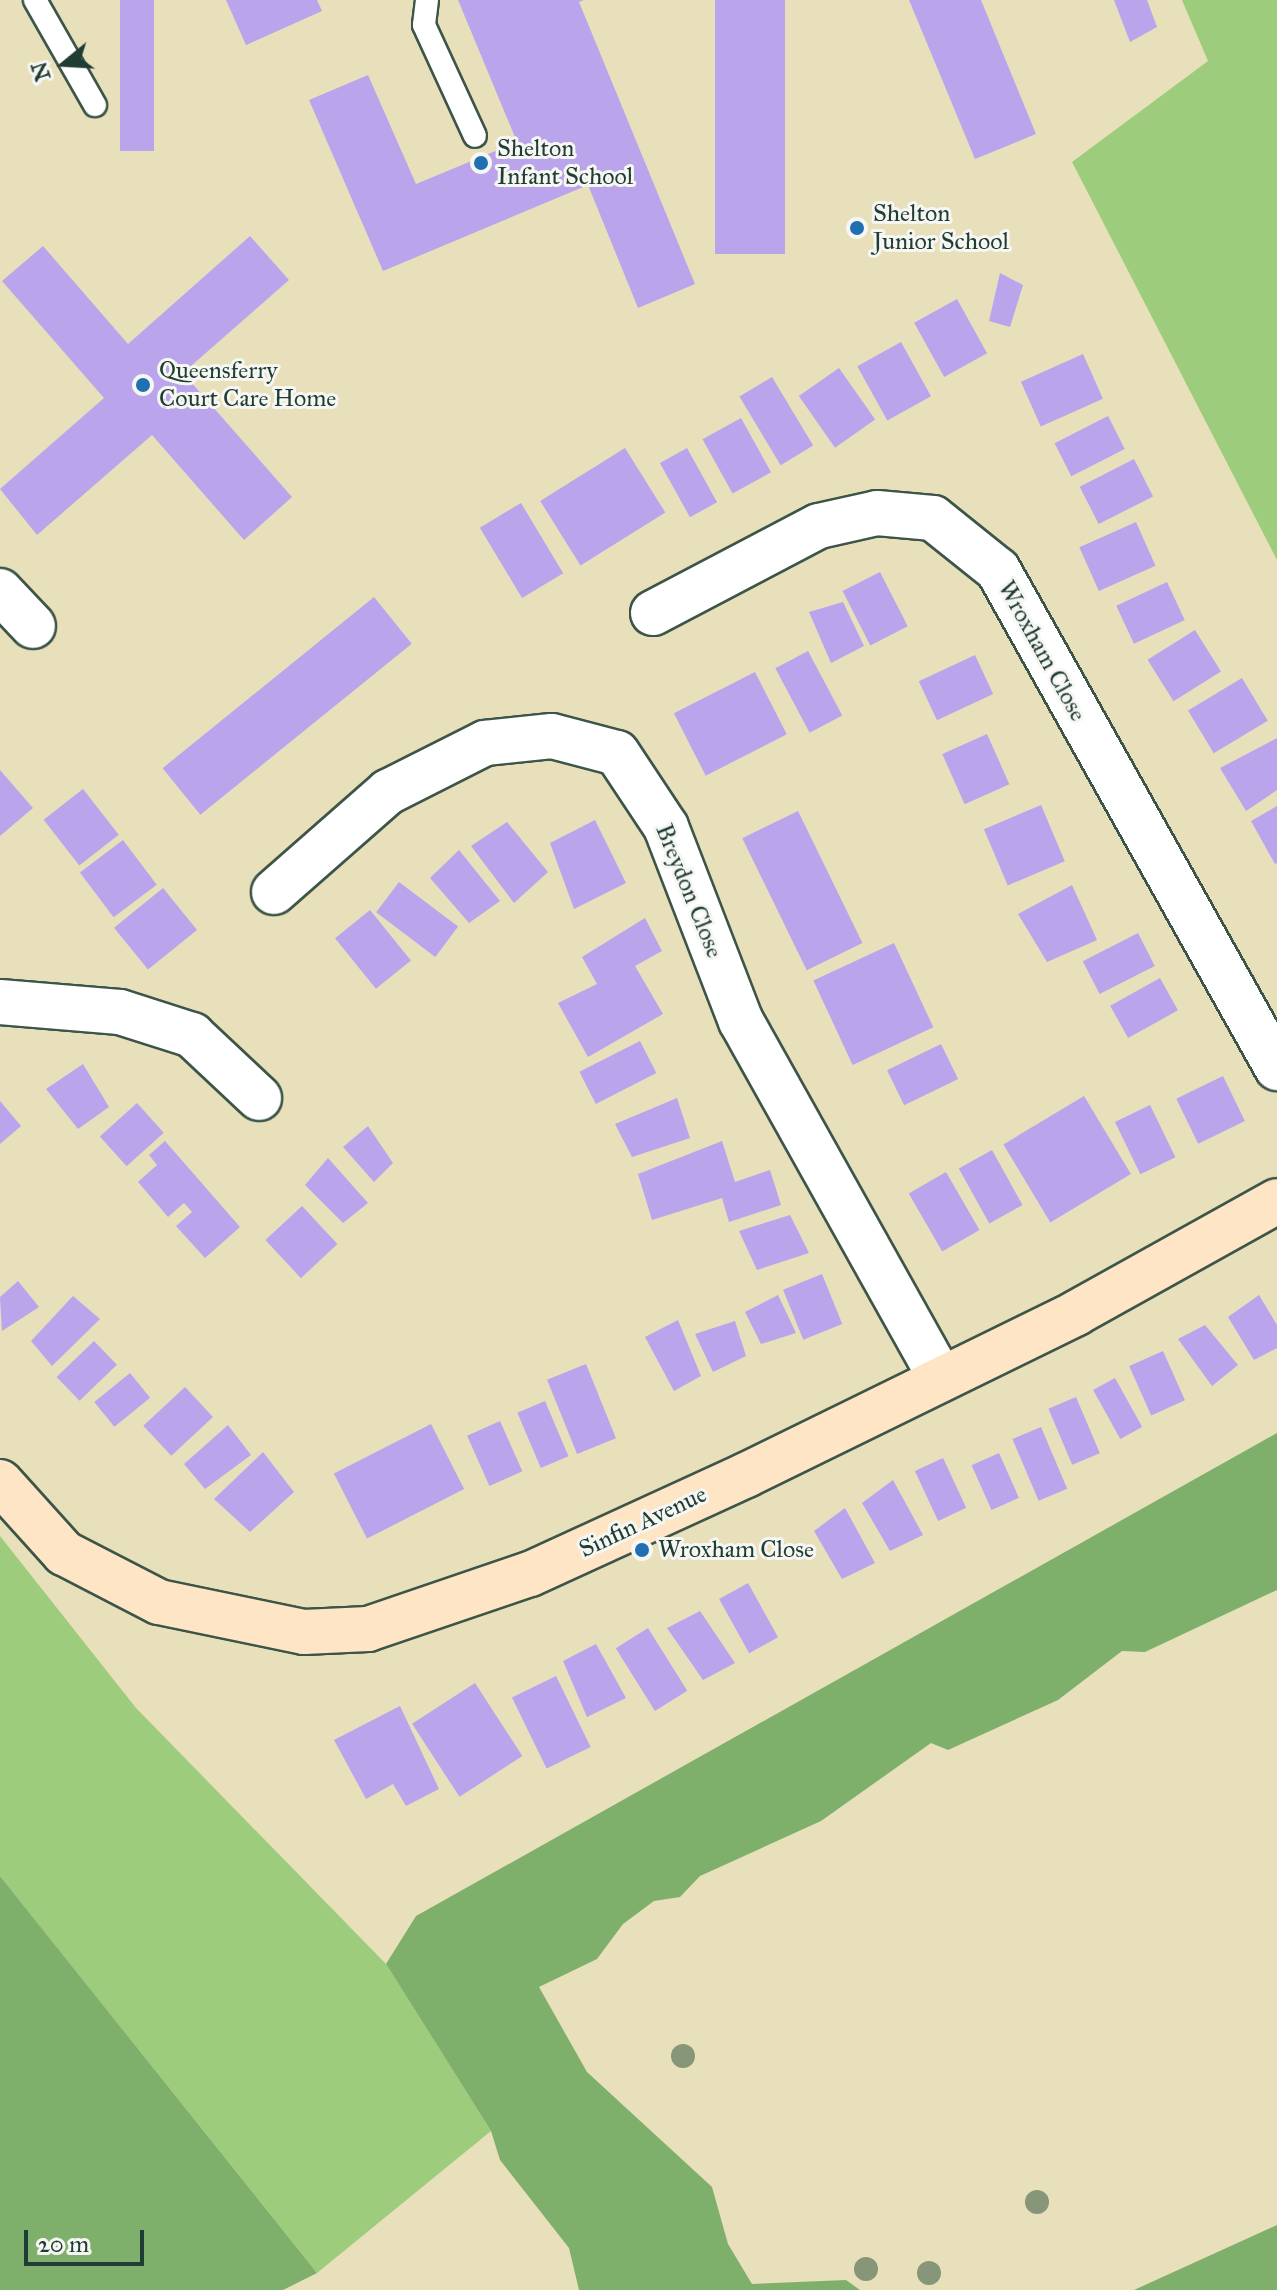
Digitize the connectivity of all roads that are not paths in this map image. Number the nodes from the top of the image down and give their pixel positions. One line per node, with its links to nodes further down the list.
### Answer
1 (35, 0): 3 (lane)
2 (427, 0): 4 (lane)
3 (95, 105)
4 (475, 136)
5 (0, 591): 7 (street)
6 (653, 613): 10 (street, Wroxham Close)
7 (33, 626)
8 (274, 892): 13 (street, Breydon Close)
9 (0, 1002): 11 (street)
10 (1277, 1068)
11 (259, 1098)
12 (1277, 1201): 13 (street, Sinfin Avenue)
13 (941, 1379): 14 (street, Sinfin Avenue)
14 (0, 1482)

